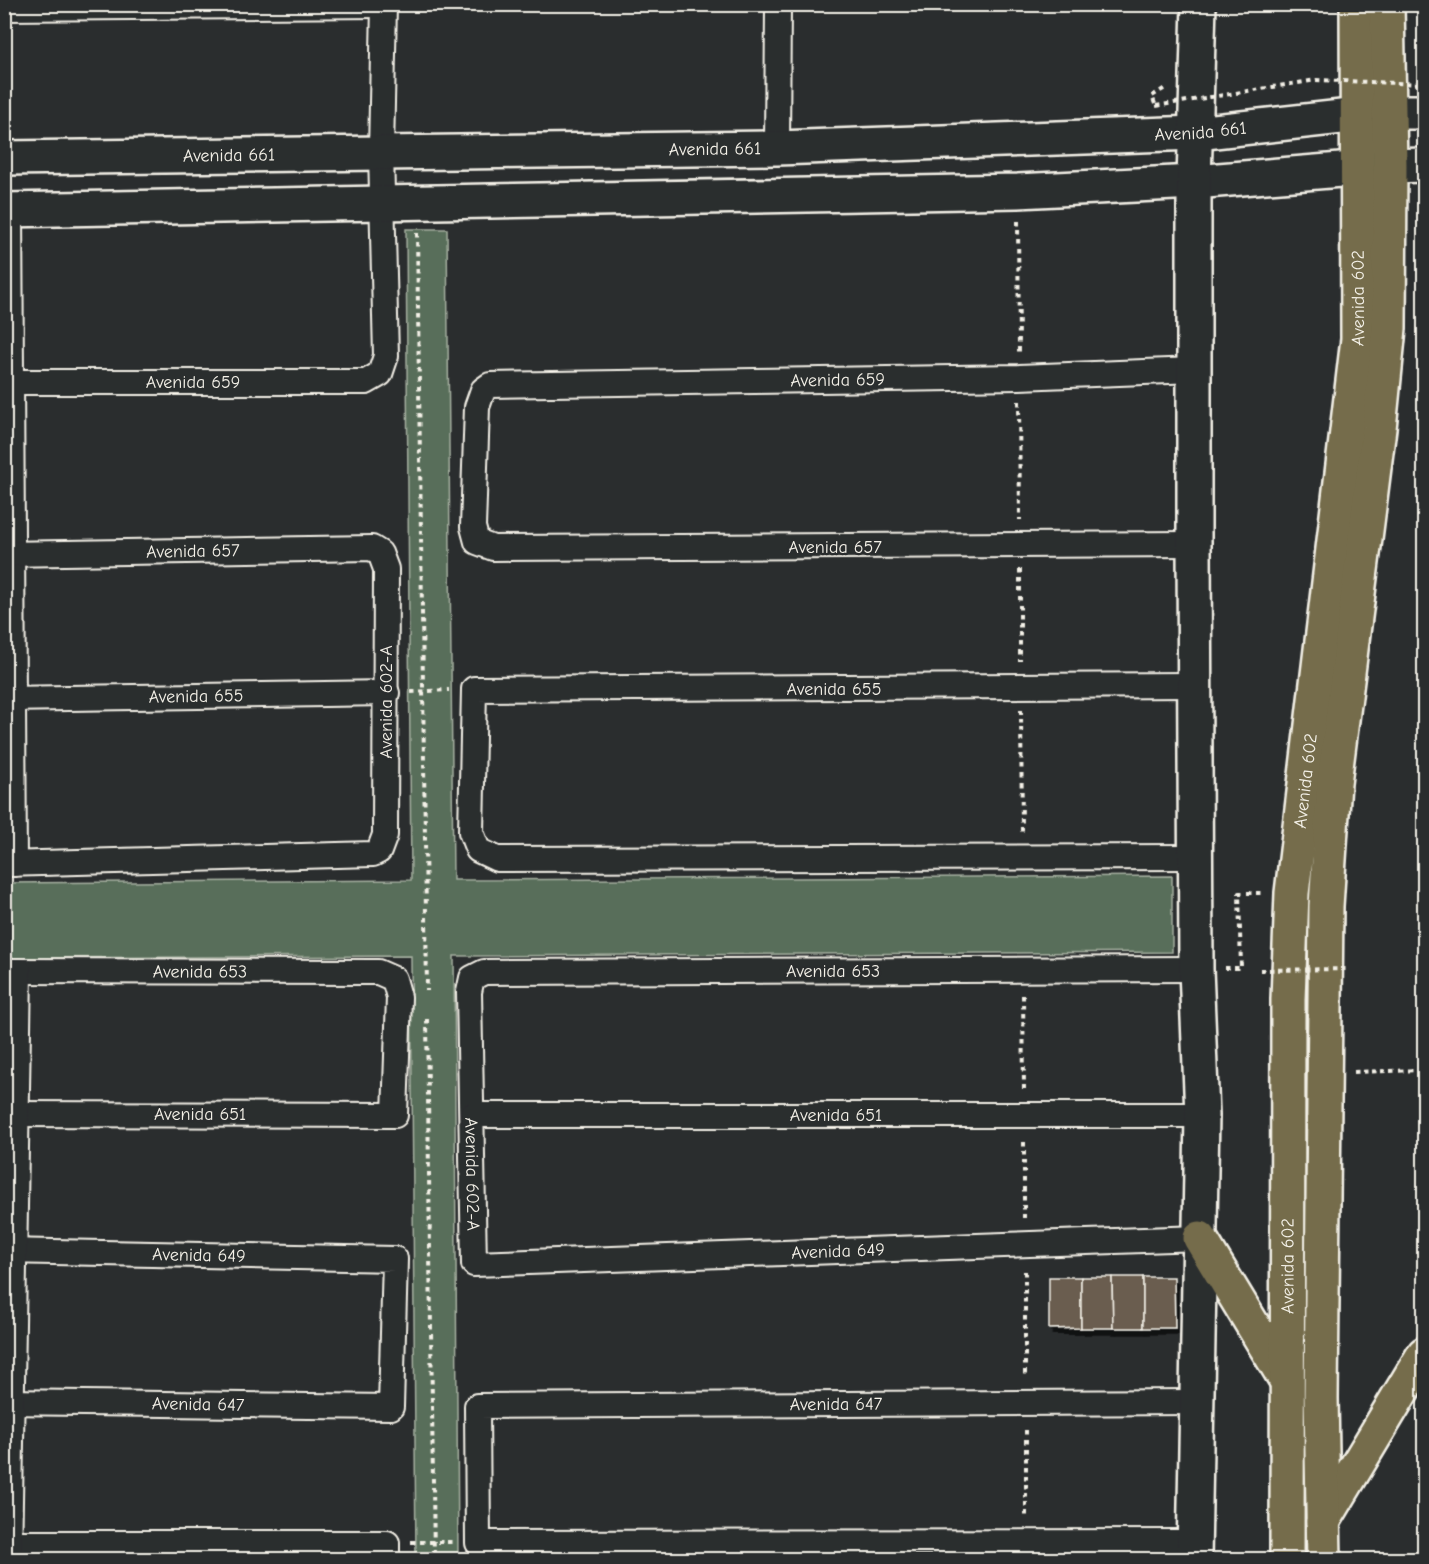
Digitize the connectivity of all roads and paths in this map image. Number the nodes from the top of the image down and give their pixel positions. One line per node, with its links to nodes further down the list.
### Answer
1 (778, 4): 12 (street)
2 (1199, 4): 11 (street)
3 (1357, 4): 10 (main road, Avenida 602)
4 (1387, 4): 10 (main road, Avenida 602)
5 (384, 5): 6 (street); 13 (street)
6 (4, 8)
7 (1425, 84): 8 (path, bridge)
8 (1156, 106)
9 (1425, 112): 10 (street, Avenida 661)
10 (1372, 114): 11 (street, Avenida 661); 15 (main road, Avenida 602); 17 (main road, Avenida 602)
11 (1196, 133): 12 (street, Avenida 661); 18 (street)
12 (777, 148): 13 (street, Avenida 661)
13 (381, 152): 14 (street, Avenida 661); 19 (street)
14 (4, 158)
15 (1390, 165): 16 (street); 17 (street); 57 (main road, Avenida 602)
16 (1425, 165)
17 (1358, 168): 18 (street); 35 (main road, Avenida 602)
18 (1194, 182): 20 (street); 22 (street)
19 (382, 203): 20 (street); 21 (street); 23 (street, Avenida 659)
20 (417, 203): 30 (path)
21 (7, 210): 23 (street)
22 (1194, 370): 24 (street, Avenida 659); 25 (street)
23 (8, 382): 27 (street)
24 (477, 542): 25 (street, Avenida 657)
25 (1194, 544): 28 (street)
26 (380, 553): 27 (street, Avenida 657); 31 (street, Avenida 602-A)
27 (8, 554): 32 (street)
28 (1194, 686): 29 (street, Avenida 655); 33 (street)
29 (474, 689): 30 (path); 33 (street)
30 (423, 691): 31 (path); 41 (path)
31 (387, 693): 32 (street, Avenida 655); 34 (street, Avenida 602-A)
32 (9, 699): 34 (street)
33 (1196, 857): 36 (street)
34 (9, 864)
35 (1292, 893): 36 (path); 53 (main road, Avenida 602)
36 (1196, 969): 40 (street, Avenida 653); 48 (street)
37 (1349, 969): 38 (path, bridge)
38 (1260, 970)
39 (12, 971): 45 (street); 46 (street, Avenida 653)
40 (472, 978): 47 (street, Avenida 602-A)
41 (427, 995)
42 (427, 1007): 58 (path)
43 (1354, 1062): 44 (path)
44 (1425, 1070)
45 (10, 1114): 46 (street, Avenida 651); 50 (street)
46 (395, 1115)
47 (472, 1115): 48 (street, Avenida 651); 51 (street, Avenida 602-A)
48 (1202, 1115): 49 (street)
49 (1200, 1238): 51 (street, Avenida 649); 53 (main road); 55 (street)
50 (10, 1251): 54 (street); 56 (street, Avenida 649)
51 (474, 1264)
52 (1425, 1354): 57 (main road)
53 (1287, 1381): 64 (main road, Avenida 602)
54 (8, 1402): 56 (street, Avenida 647); 60 (street)
55 (1196, 1402): 59 (street, Avenida 647); 62 (street)
56 (391, 1407)
57 (1323, 1522): 65 (main road, Avenida 602)
58 (434, 1542): 59 (path); 61 (path); 63 (path)
59 (478, 1542): 62 (street)
60 (8, 1548): 61 (street)
61 (387, 1551)
62 (1194, 1551)
63 (434, 1560)
64 (1287, 1560)
65 (1323, 1560)

